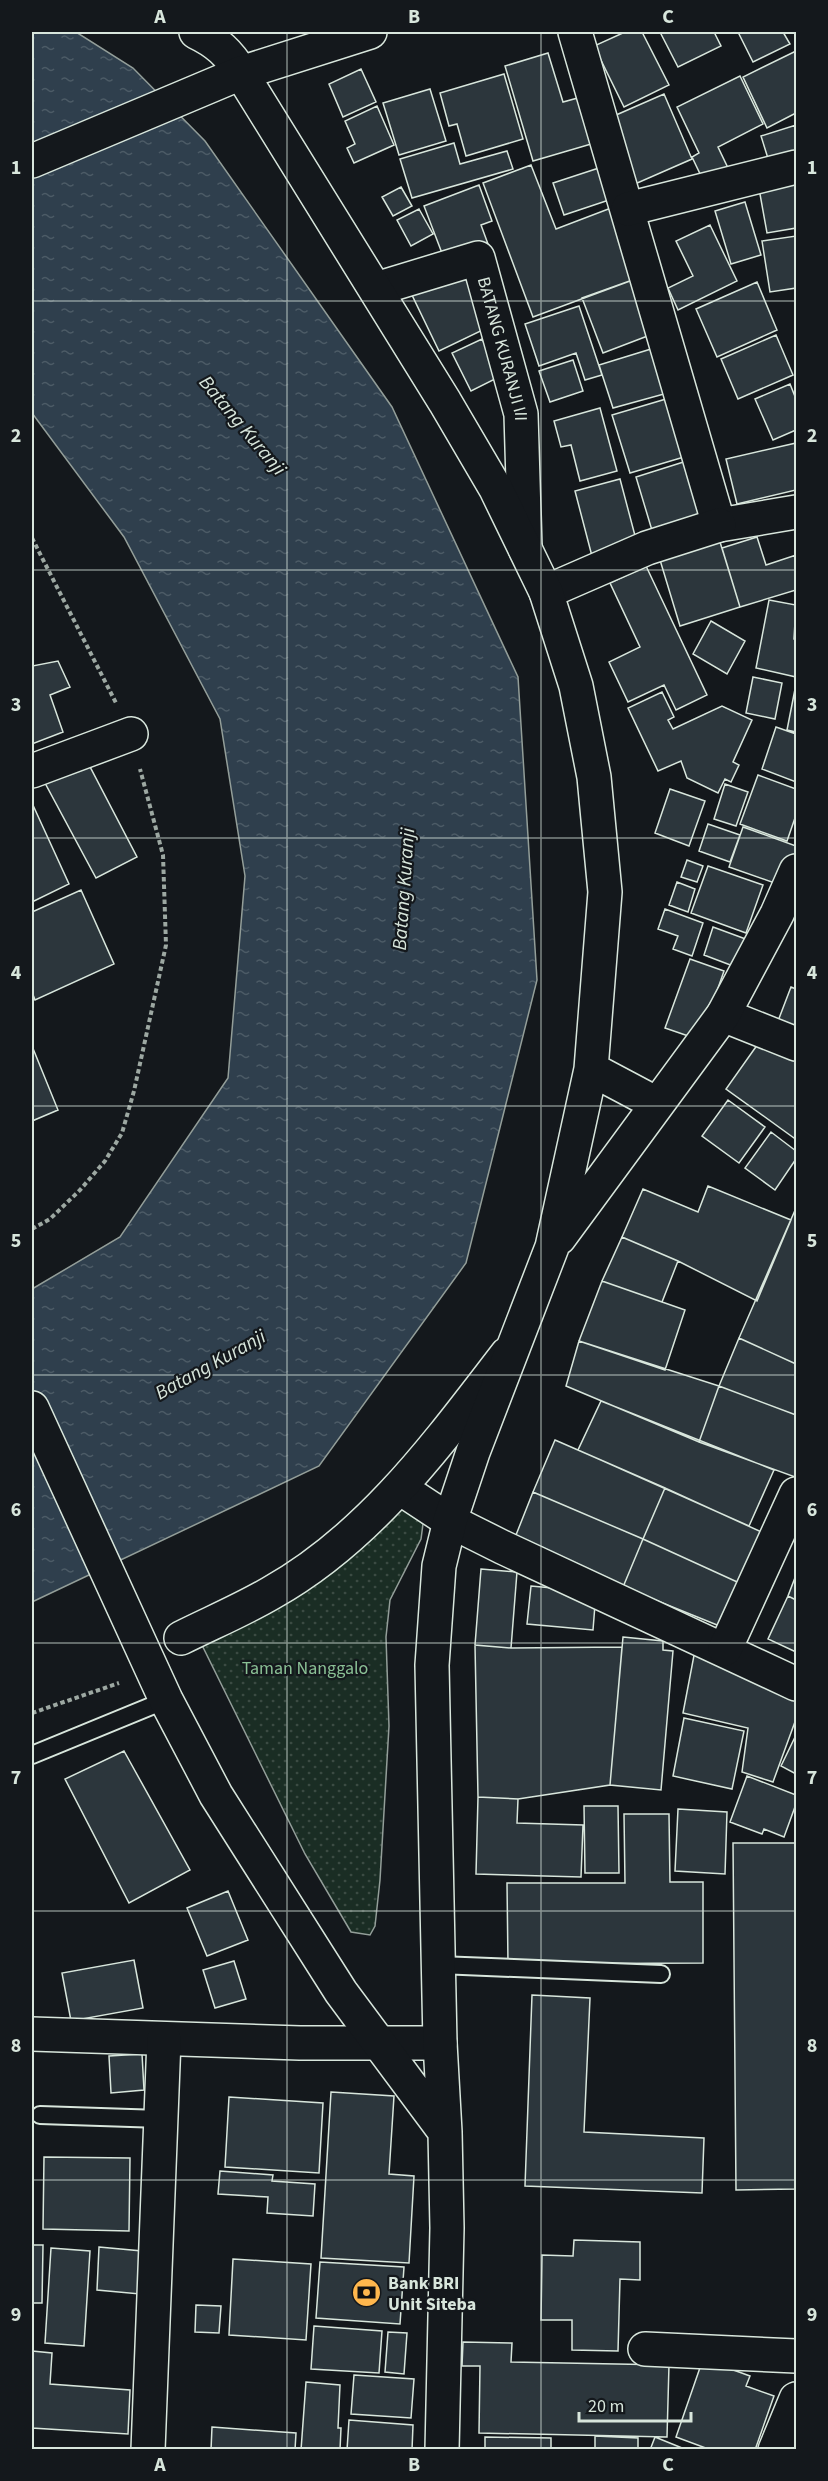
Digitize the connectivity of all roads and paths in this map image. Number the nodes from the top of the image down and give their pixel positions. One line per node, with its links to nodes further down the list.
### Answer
1 (200, 32): 4 (main road)
2 (370, 32): 4 (main road)
3 (575, 32): 7 (main road)
4 (241, 73): 5 (main road); 8 (main road)
5 (32, 161)
6 (796, 167): 7 (main road)
7 (628, 209): 10 (main road)
8 (376, 289): 12 (main road); 12 (main road, BATANG KURANJI III)
9 (796, 512): 10 (main road)
10 (718, 525): 13 (main road)
11 (32, 538): 14 (path)
12 (525, 548): 13 (main road)
13 (546, 592): 19 (main road)
14 (131, 734): 15 (main road); 21 (path)
15 (32, 771)
16 (796, 871): 17 (main road)
17 (723, 1015): 18 (main road); 20 (main road)
18 (796, 1044)
19 (591, 1069): 20 (main road); 22 (main road)
20 (657, 1104): 22 (main road)
21 (32, 1229)
22 (552, 1247): 23 (main road)
23 (512, 1348): 25 (main road); 27 (main road)
24 (32, 1408): 30 (main road)
25 (400, 1488): 27 (main road); 28 (main road)
26 (796, 1494): 29 (main road)
27 (450, 1521): 29 (main road); 35 (main road)
28 (181, 1638)
29 (725, 1649): 31 (main road)
30 (152, 1666): 32 (main road); 33 (path)
31 (796, 1684)
32 (166, 1700): 34 (lane); 40 (main road)
33 (32, 1713)
34 (32, 1755)
35 (439, 1965): 36 (lane); 39 (main road)
36 (661, 1974)
37 (32, 2034): 38 (main road)
38 (164, 2039): 40 (main road); 42 (main road)
39 (440, 2043): 40 (main road); 43 (main road)
40 (378, 2044): 43 (main road)
41 (40, 2115): 42 (lane)
42 (160, 2119): 47 (main road)
43 (445, 2132): 48 (main road)
44 (645, 2349): 45 (main road)
45 (796, 2356)
46 (796, 2399): 49 (main road)
47 (148, 2450)
48 (442, 2450)
49 (775, 2450)

